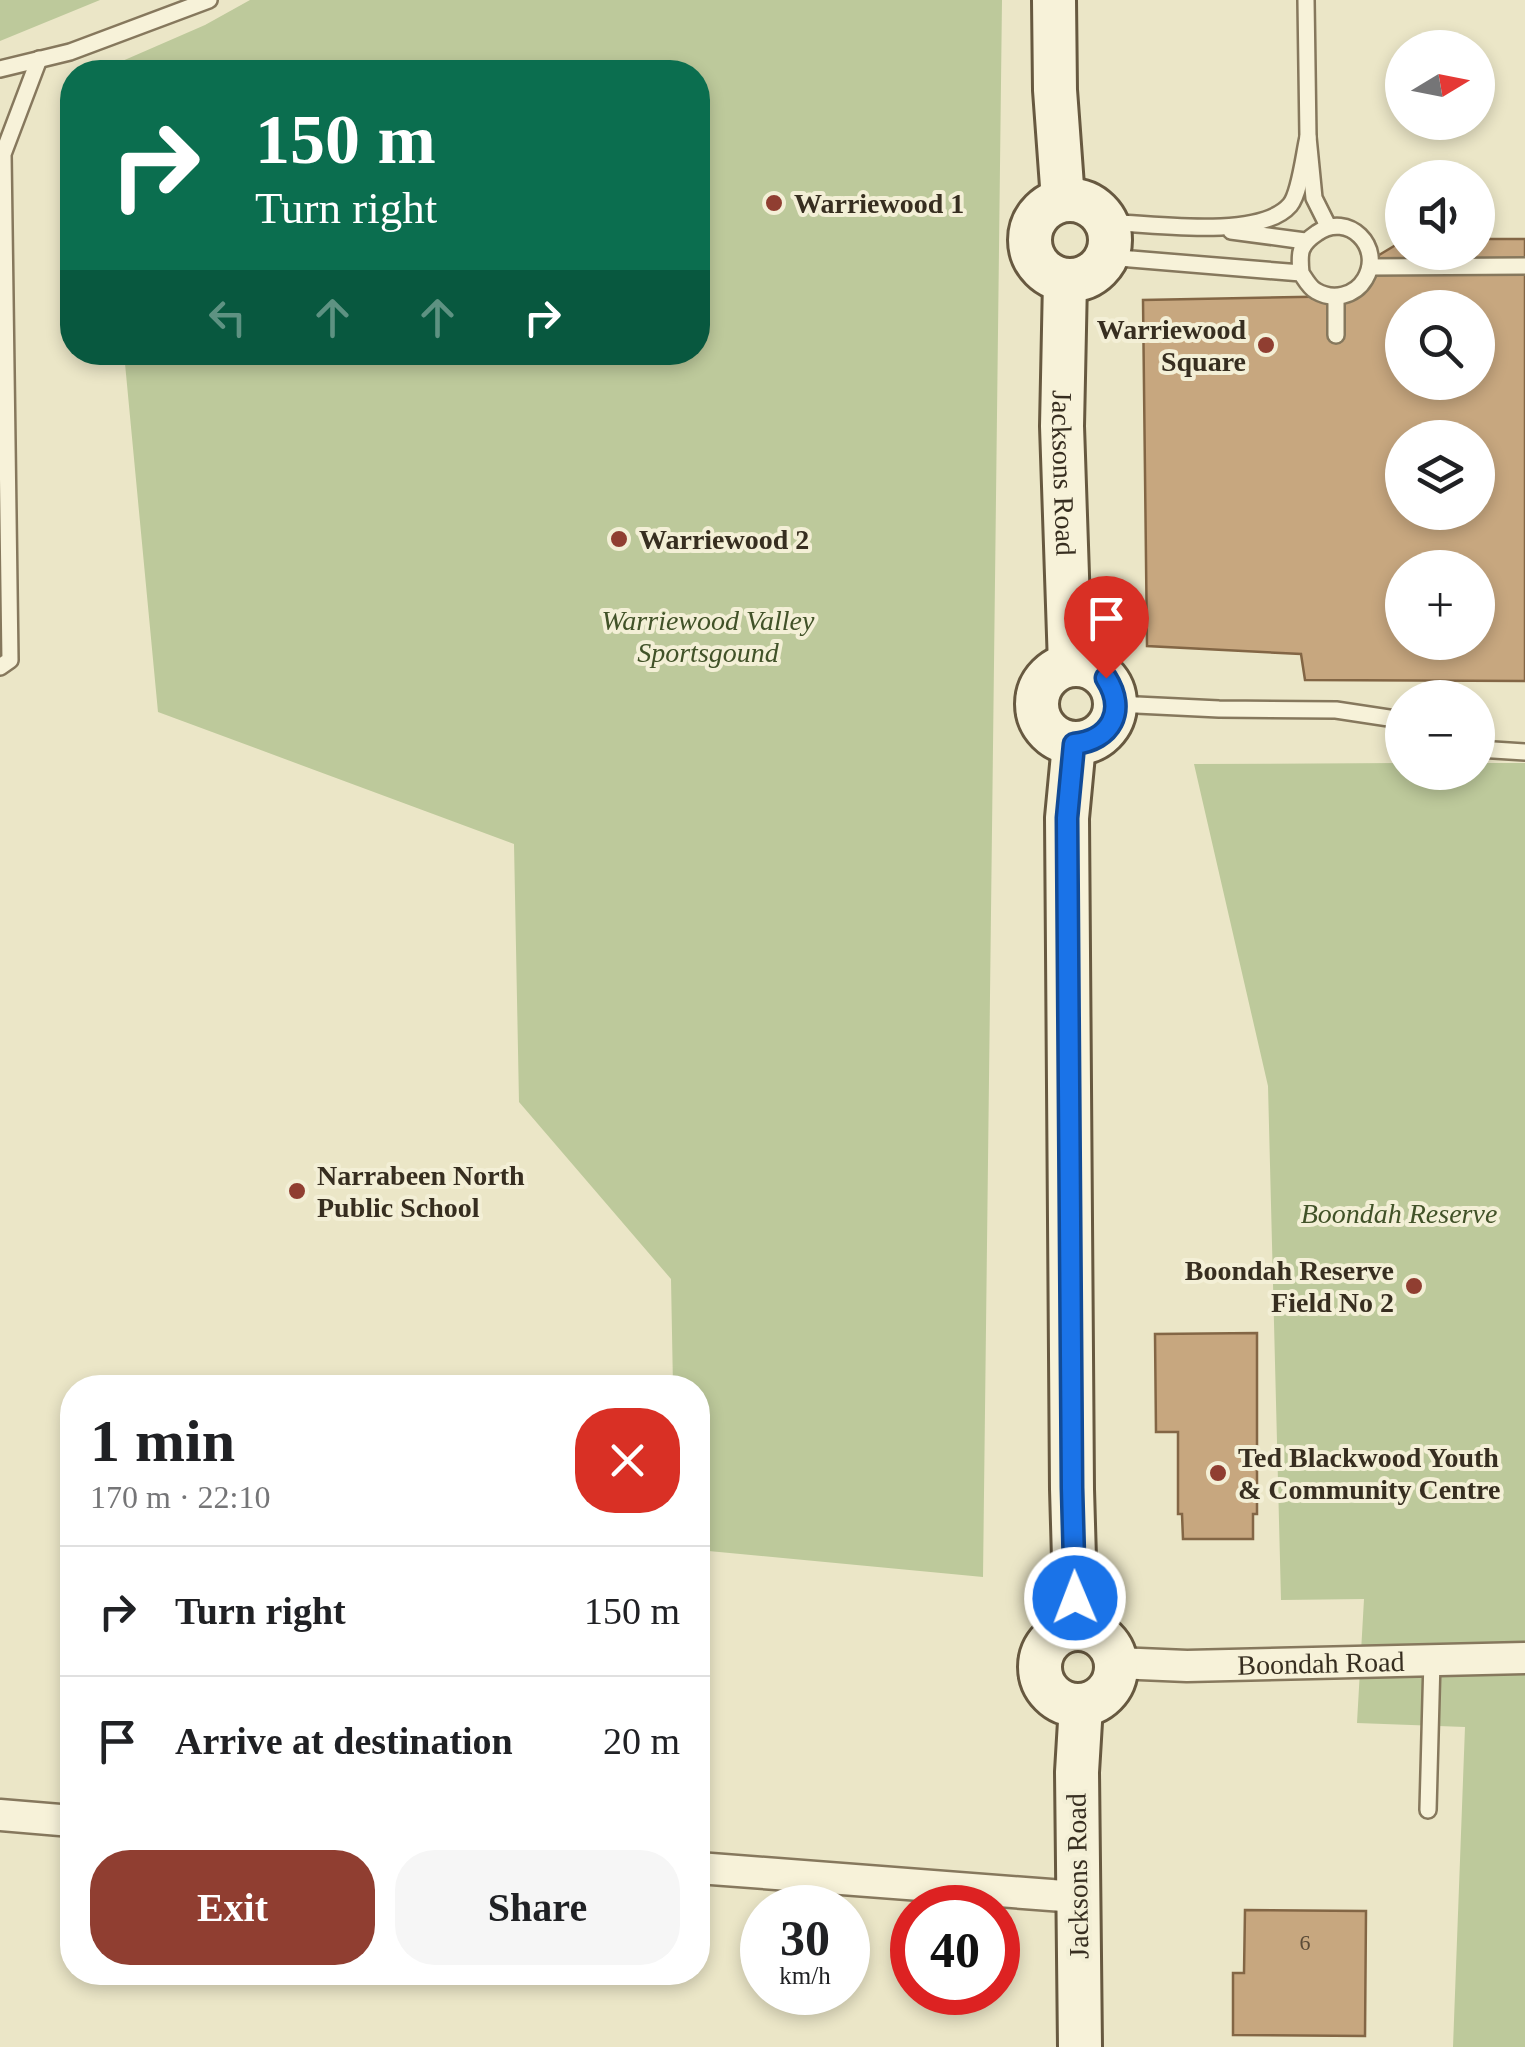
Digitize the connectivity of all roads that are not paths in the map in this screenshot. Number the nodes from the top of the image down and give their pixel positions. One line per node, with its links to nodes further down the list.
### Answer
1 (209, 0): 4 (lane)
2 (1054, 0): 7 (street)
3 (1306, 0): 6 (lane)
4 (39, 60): 5 (lane); 19 (lane)
5 (0, 69)
6 (1308, 137): 8 (lane); 9 (lane)
7 (1063, 200): 10 (street); 15 (street)
8 (1328, 226): 11 (lane); 13 (lane)
9 (1217, 229): 10 (lane); 11 (lane)
10 (1107, 240): 14 (lane); 15 (street)
11 (1305, 242): 14 (lane)
12 (1525, 266): 13 (lane)
13 (1370, 267): 16 (lane)
14 (1301, 273): 16 (lane)
15 (1065, 281): 18 (street, Jacksons Road)
16 (1336, 297): 17 (lane)
17 (1336, 335)
18 (1070, 664): 20 (street); 22 (street)
19 (0, 667)
20 (1116, 704): 21 (lane); 22 (street)
21 (1385, 717)
22 (1074, 744): 25 (street)
23 (1495, 751): 24 (lane)
24 (1525, 752)
25 (1076, 1628): 28 (street); 29 (street)
26 (1525, 1658): 27 (street, Boondah Road)
27 (1432, 1660): 28 (street, Boondah Road); 30 (lane)
28 (1116, 1663): 29 (street)
29 (1081, 1705): 34 (street, Jacksons Road)
30 (1428, 1810)
31 (0, 1815): 32 (street)
32 (60, 1820)
33 (710, 1869): 34 (street)
34 (1077, 1897): 35 (street, Jacksons Road)
35 (1080, 2047)

